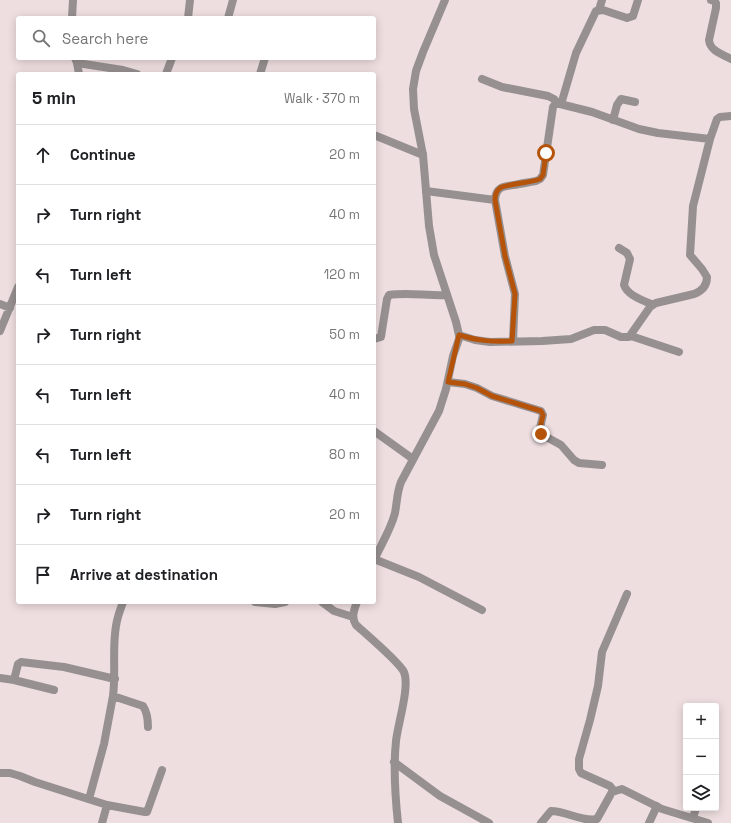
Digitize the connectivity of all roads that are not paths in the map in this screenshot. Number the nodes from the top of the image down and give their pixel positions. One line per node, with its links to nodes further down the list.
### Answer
1 (73, 0): 9 (street)
2 (190, 0): 10 (street)
3 (233, 0): 11 (street)
4 (445, 0): 27 (street)
5 (602, 0): 8 (street)
6 (638, 0): 8 (street)
7 (711, 0): 12 (street)
8 (599, 10): 22 (street)
9 (72, 16)
10 (188, 16)
11 (229, 16)
12 (731, 59)
13 (171, 60): 18 (street)
14 (264, 60): 19 (street)
15 (76, 61): 16 (street); 17 (street)
16 (79, 72)
17 (130, 72)
18 (167, 72)
19 (261, 72)
20 (482, 79): 22 (street)
21 (635, 102): 24 (street)
22 (559, 104): 24 (street); 29 (street)
23 (731, 116): 26 (street)
24 (613, 120): 26 (street)
25 (376, 136): 27 (street)
26 (710, 139): 34 (street)
27 (423, 155): 28 (street)
28 (426, 191): 29 (street); 32 (street)
29 (495, 200): 40 (street)
30 (619, 248): 34 (street)
31 (16, 292): 35 (street)
32 (447, 295): 37 (street); 39 (street)
33 (0, 304): 35 (street)
34 (653, 305): 38 (street)
35 (10, 308): 36 (street)
36 (0, 331)
37 (459, 335): 40 (street); 42 (street)
38 (631, 336): 40 (street); 41 (street)
39 (376, 338)
40 (512, 341)
41 (679, 352)
42 (448, 382): 44 (street); 45 (street)
43 (376, 432): 44 (street)
44 (413, 459): 46 (street)
45 (602, 465)
46 (376, 556)
47 (376, 561): 52 (street)
48 (627, 594): 63 (street)
49 (122, 604): 55 (street)
50 (324, 604): 53 (street)
51 (356, 604): 53 (street)
52 (482, 610)
53 (353, 618): 60 (street)
54 (0, 678): 56 (street)
55 (115, 679): 56 (street); 58 (street)
56 (14, 680): 57 (street)
57 (54, 690)
58 (113, 696): 59 (street); 64 (street)
59 (148, 727)
60 (394, 762): 70 (street); 71 (street)
61 (162, 770): 65 (street)
62 (0, 773): 64 (street)
63 (614, 791): 66 (street); 72 (street)
64 (89, 799): 65 (street)
65 (107, 805): 69 (street)
66 (657, 806): 68 (street); 73 (street)
67 (695, 811): 68 (street)
68 (693, 818): 74 (street)
69 (102, 823)
70 (398, 823)
71 (489, 823)
72 (541, 823)
73 (649, 823)
74 (708, 823)

